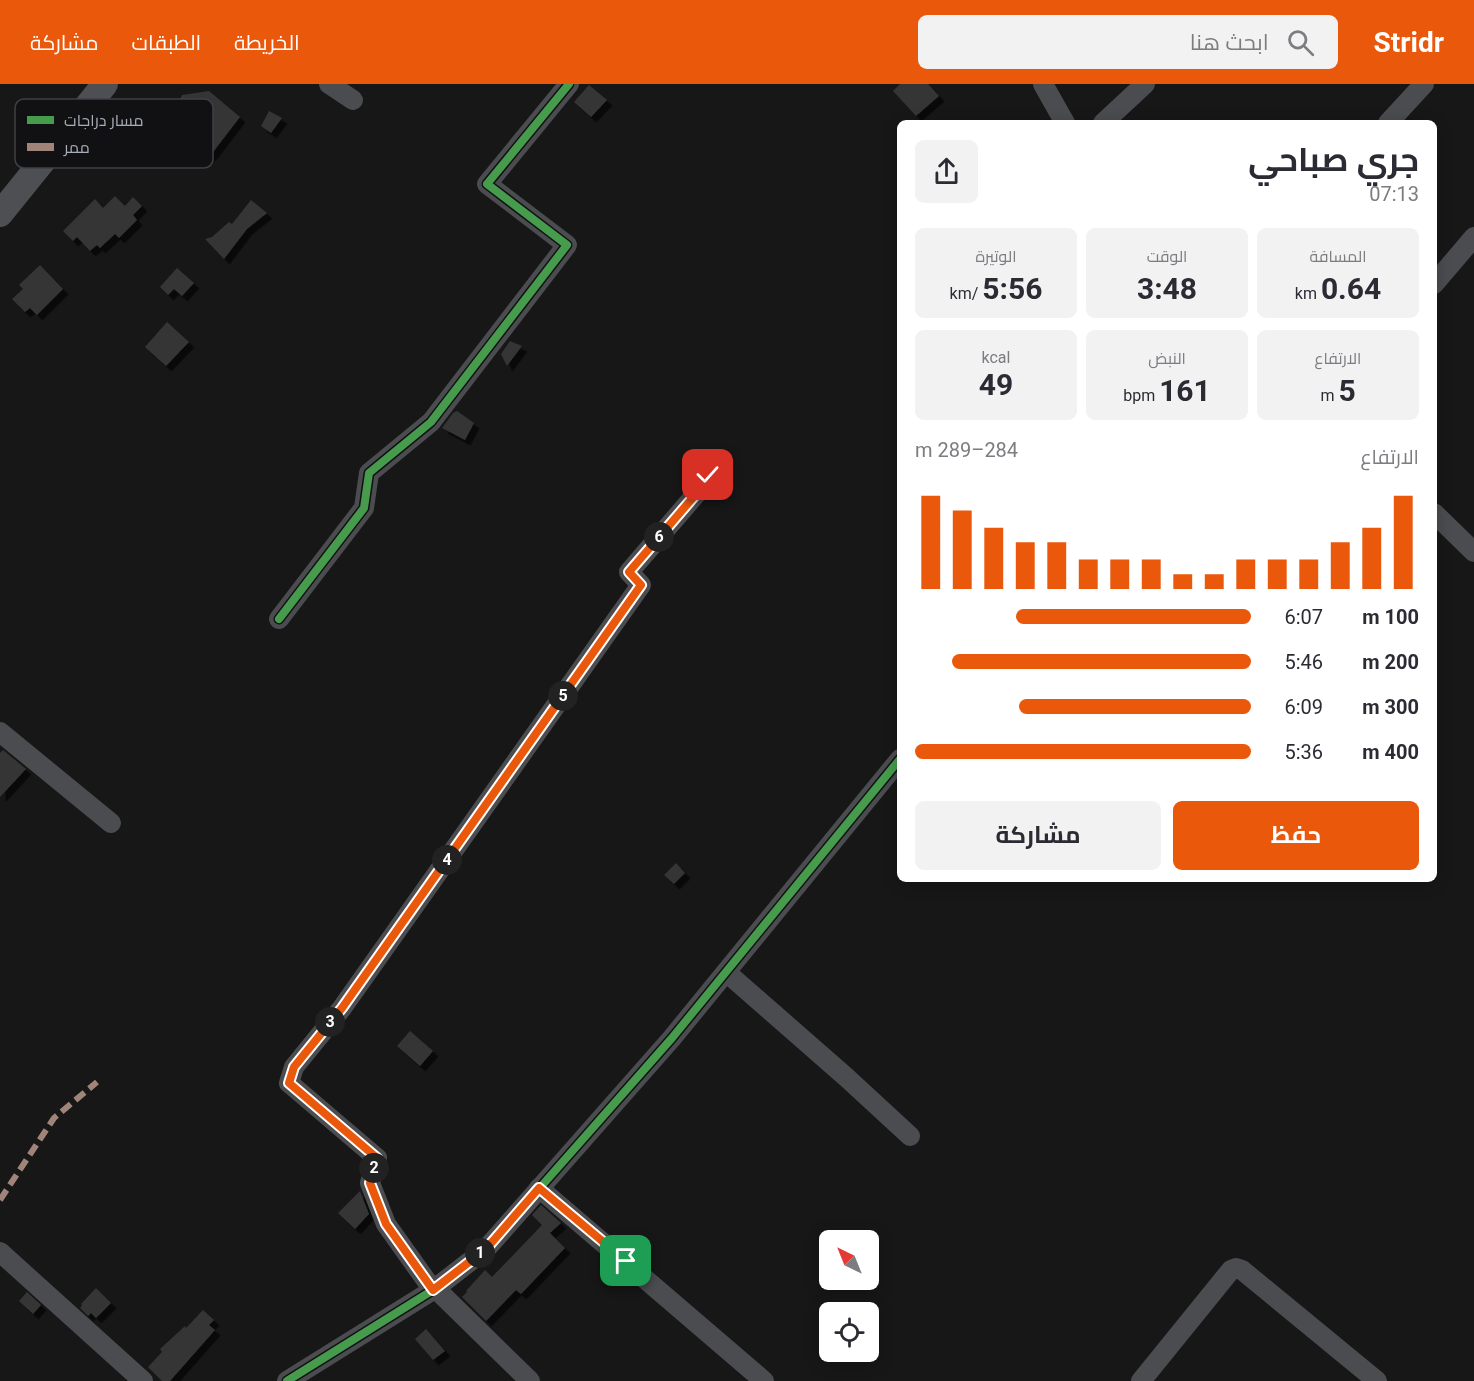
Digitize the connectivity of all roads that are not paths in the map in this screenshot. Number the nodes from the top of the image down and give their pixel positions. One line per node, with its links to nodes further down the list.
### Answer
1 (105, 84): 7 (main road)
2 (328, 84): 8 (street)
3 (569, 84): 19 (street)
4 (1042, 84): 9 (street)
5 (1145, 84): 10 (street)
6 (1424, 84): 11 (street)
7 (93, 99)
8 (353, 100)
9 (1063, 120)
10 (1106, 120)
11 (1391, 120)
12 (37, 168): 13 (main road)
13 (0, 214)
14 (1474, 237): 15 (street)
15 (1437, 280)
16 (708, 475): 27 (street)
17 (1437, 516): 18 (street)
18 (1474, 552)
19 (279, 619)
20 (0, 732): 22 (street)
21 (897, 763): 23 (street)
22 (111, 823)
23 (726, 972): 24 (street); 25 (street)
24 (910, 1136)
25 (539, 1188): 27 (street); 31 (street)
26 (0, 1252): 28 (street)
27 (434, 1289): 29 (street); 30 (street)
28 (142, 1381)
29 (287, 1381)
30 (530, 1381)
31 (764, 1381)
32 (1141, 1381): 33 (street)
33 (1377, 1381)

